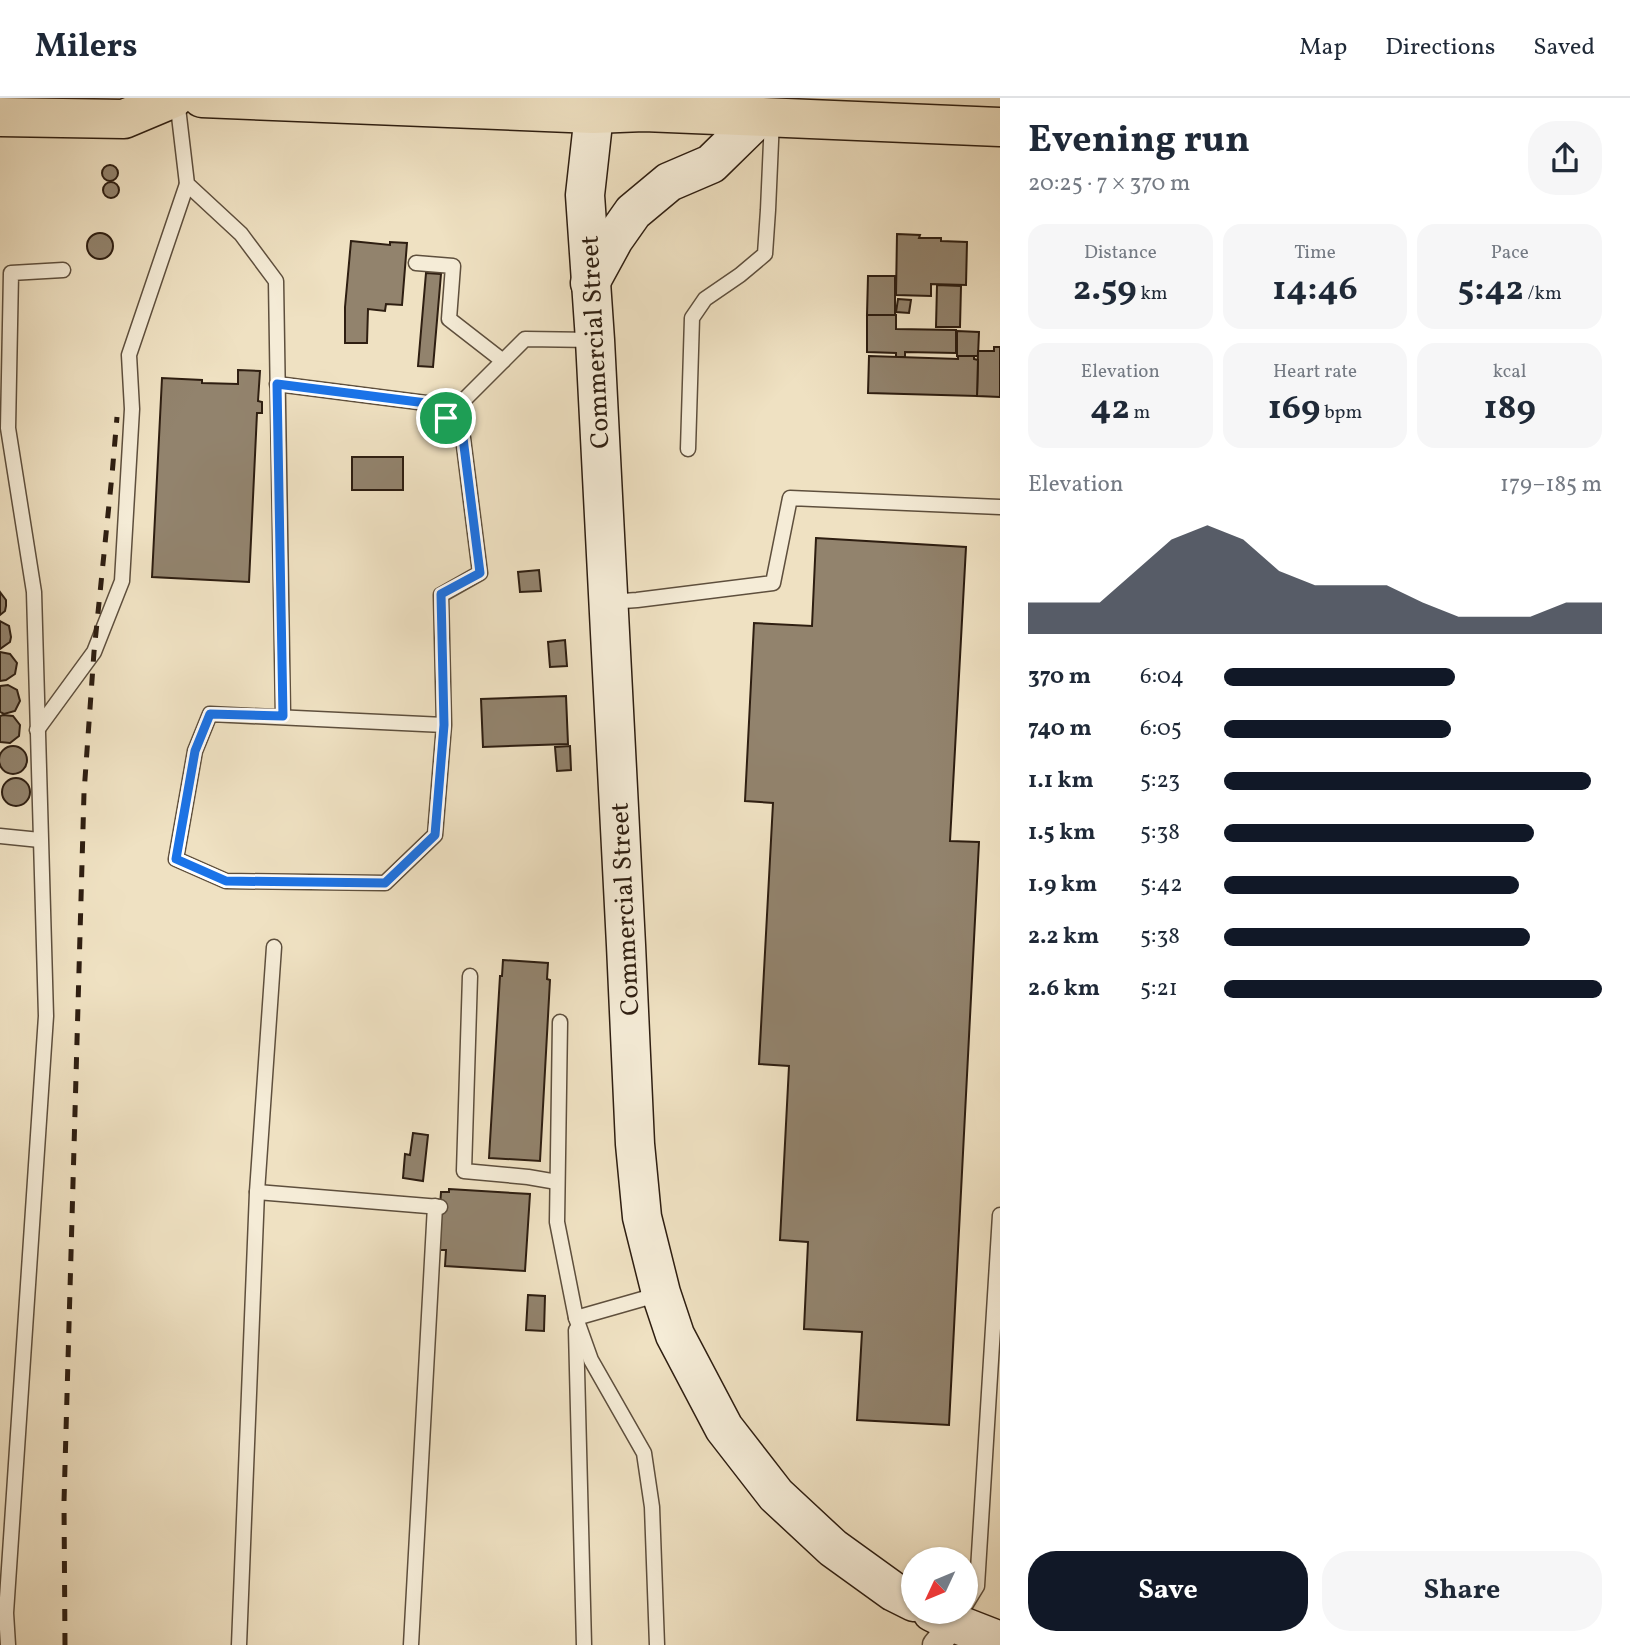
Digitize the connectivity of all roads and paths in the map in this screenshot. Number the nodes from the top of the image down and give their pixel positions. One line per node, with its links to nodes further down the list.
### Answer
1 (175, 98): 4 (main road); 7 (lane)
2 (201, 98): 3 (main road)
3 (594, 106): 5 (main road); 10 (main road, Commercial Street)
4 (0, 117)
5 (765, 117): 6 (main road); 10 (main road); 18 (lane)
6 (1000, 127)
7 (187, 184): 15 (lane); 23 (lane)
8 (416, 263): 14 (lane)
9 (62, 270): 12 (lane)
10 (590, 283): 13 (main road, Commercial Street)
11 (0, 308): 12 (lane)
12 (10, 321): 17 (lane)
13 (595, 340): 14 (lane); 20 (main road, Commercial Street)
14 (503, 361): 16 (lane)
15 (277, 384): 16 (lane); 21 (lane)
16 (446, 418): 22 (lane)
17 (4, 428): 23 (lane)
18 (688, 449)
19 (1000, 507): 20 (lane)
20 (608, 602): 32 (main road, Commercial Street)
21 (283, 716): 22 (lane); 22 (lane)
22 (444, 725)
23 (37, 730): 25 (lane)
24 (0, 836): 25 (lane)
25 (40, 840): 36 (lane)
26 (274, 947): 30 (lane)
27 (470, 976): 29 (lane)
28 (561, 1022): 29 (lane)
29 (557, 1182): 33 (lane)
30 (257, 1192): 40 (lane); 41 (lane)
31 (1000, 1216): 34 (lane)
32 (661, 1293): 33 (lane); 35 (main road, Commercial Street)
33 (576, 1318): 42 (lane); 43 (lane)
34 (978, 1570)
35 (901, 1596)
36 (3, 1612): 39 (lane)
37 (961, 1624): 38 (main road)
38 (1000, 1641)
39 (8, 1645)
40 (239, 1645)
41 (411, 1645)
42 (584, 1645)
43 (657, 1645)

